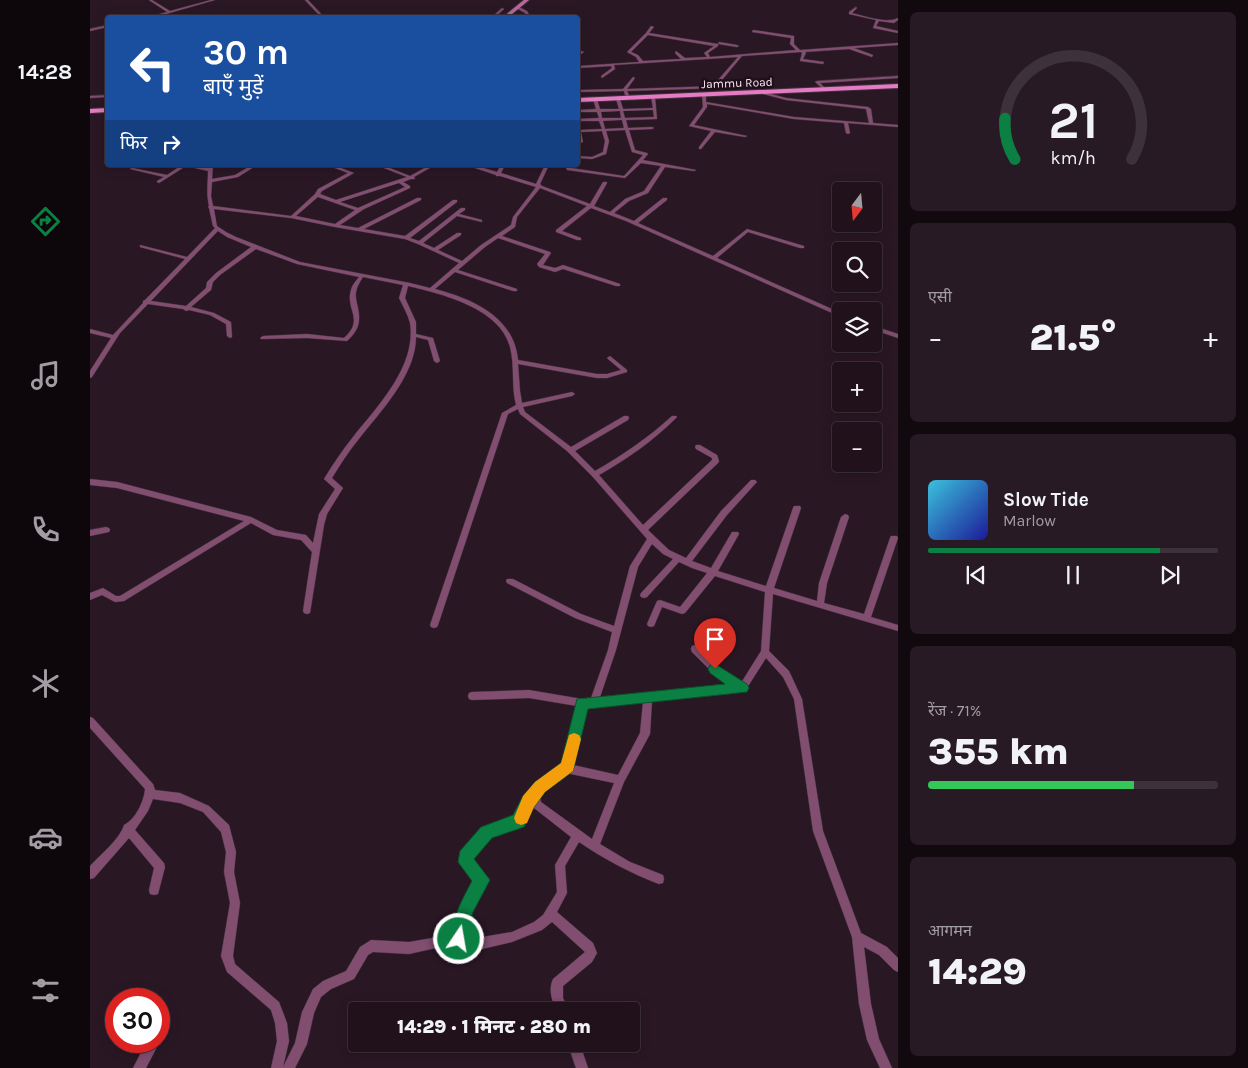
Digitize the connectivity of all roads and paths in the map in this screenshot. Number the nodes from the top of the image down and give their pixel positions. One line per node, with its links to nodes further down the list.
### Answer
1 (150, 0): 8 (street)
2 (214, 0): 8 (street)
3 (306, 0): 10 (street)
4 (527, 0): 5 (street)
5 (517, 7): 12 (street); 13 (street)
6 (856, 8): 14 (street)
7 (502, 9): 11 (street)
8 (170, 12): 9 (street)
9 (158, 15)
10 (321, 15)
11 (495, 15)
12 (508, 15)
13 (528, 15)
14 (878, 20): 15 (street); 20 (street)
15 (898, 20)
16 (105, 27): 18 (street)
17 (652, 27): 21 (street)
18 (90, 30)
19 (753, 31): 27 (street)
20 (898, 32)
21 (647, 34): 23 (street); 33 (street)
22 (722, 39): 23 (street)
23 (718, 44): 25 (street); 31 (street)
24 (898, 44): 26 (street)
25 (737, 46)
26 (848, 47): 27 (street); 30 (street)
27 (800, 51): 29 (street); 34 (street)
28 (676, 52): 32 (street)
29 (741, 55): 31 (street); 43 (street)
30 (872, 56)
31 (710, 58): 32 (street)
32 (684, 60): 33 (street)
33 (642, 63): 35 (street)
34 (823, 64)
35 (612, 65): 36 (street); 37 (street)
36 (580, 68)
37 (602, 77)
38 (898, 77): 42 (street)
39 (634, 78): 45 (street)
40 (749, 85): 43 (street)
41 (898, 85): 42 (main road); 47 (main road, Jammu Road)
42 (821, 86): 43 (main road)
43 (721, 89): 45 (main road)
44 (105, 91): 46 (street)
45 (625, 92): 49 (main road)
46 (90, 93)
47 (764, 93): 51 (main road, Jammu Road); 68 (street)
48 (105, 96): 52 (street)
49 (580, 96)
50 (580, 96): 54 (main road, Jammu Road)
51 (704, 96): 53 (main road, Jammu Road); 56 (street)
52 (90, 97)
53 (653, 97): 55 (main road, Jammu Road); 57 (street)
54 (594, 99): 55 (main road, Jammu Road); 60 (street)
55 (618, 99): 58 (street)
56 (705, 103): 63 (street); 75 (street)
57 (655, 109): 58 (street); 64 (street)
58 (622, 110): 60 (street); 64 (street)
59 (105, 111): 62 (main road)
60 (598, 111): 61 (street); 66 (street)
61 (580, 112)
62 (90, 113)
63 (787, 118): 67 (street); 69 (street)
64 (625, 119): 66 (street); 71 (street)
65 (580, 120): 66 (street)
66 (600, 120): 73 (street)
67 (846, 122): 68 (street); 76 (street)
68 (871, 123): 70 (street)
69 (784, 126)
70 (898, 126)
71 (628, 128): 72 (street); 73 (street); 80 (street)
72 (652, 128)
73 (602, 129): 74 (street); 79 (street)
74 (580, 130)
75 (713, 131): 77 (street); 78 (street)
76 (848, 133)
77 (744, 136)
78 (700, 148)
79 (580, 157)
80 (638, 161): 81 (street); 92 (street)
81 (664, 165): 95 (street); 113 (street)
82 (183, 167): 97 (street)
83 (211, 167): 99 (street)
84 (252, 167): 99 (street)
85 (335, 167): 104 (street)
86 (384, 167): 94 (street)
87 (399, 167): 94 (street)
88 (431, 167): 98 (street)
89 (474, 167): 96 (street)
90 (502, 167): 96 (street)
91 (546, 167): 103 (street)
92 (568, 167)
93 (132, 169): 97 (street)
94 (394, 170): 98 (street)
95 (694, 170)
96 (498, 175): 103 (street)
97 (167, 176): 100 (street)
98 (413, 178): 101 (street)
99 (209, 181): 110 (street)
100 (159, 182)
101 (400, 182): 107 (street); 112 (street)
102 (605, 183): 109 (street)
103 (538, 186): 109 (street); 122 (street)
104 (317, 195): 107 (street); 115 (street)
105 (420, 199): 120 (street)
106 (665, 199): 117 (street)
107 (338, 201): 112 (street)
108 (455, 201): 123 (street)
109 (591, 206): 113 (street); 124 (street)
110 (210, 207): 115 (street); 119 (street)
111 (464, 209): 114 (street)
112 (359, 210): 118 (street)
113 (611, 214): 117 (street)
114 (457, 215): 116 (street); 125 (street)
115 (292, 217): 118 (street)
116 (480, 221)
117 (635, 223): 130 (street)
118 (335, 226): 120 (street)
119 (217, 229): 127 (street); 131 (street)
120 (358, 230): 123 (street)
121 (458, 234): 129 (street)
122 (497, 236): 132 (street); 136 (street)
123 (406, 238): 125 (street)
124 (579, 239)
125 (420, 242): 129 (street)
126 (142, 246): 131 (street)
127 (255, 247): 134 (street); 140 (street)
128 (802, 247): 130 (street)
129 (434, 250): 132 (street)
130 (713, 258): 141 (street)
131 (189, 259): 139 (street)
132 (463, 262): 133 (street)
133 (454, 270): 137 (street); 138 (street)
134 (361, 276): 135 (street); 148 (street)
135 (406, 285): 137 (street); 144 (street)
136 (618, 285)
137 (431, 290): 151 (street)
138 (515, 290)
139 (145, 302): 140 (street); 147 (street)
140 (186, 309): 145 (street)
141 (832, 311)
142 (90, 331): 147 (street)
143 (882, 331): 146 (street)
144 (413, 335): 150 (street); 171 (street)
145 (230, 336)
146 (898, 336)
147 (113, 337): 152 (street)
148 (263, 338)
149 (610, 358): 151 (street)
150 (437, 361)
151 (517, 362): 154 (street)
152 (90, 375)
153 (572, 394): 154 (street)
154 (519, 406): 158 (street); 183 (street)
155 (626, 418): 158 (street)
156 (674, 418): 159 (street)
157 (698, 447): 166 (street)
158 (570, 451): 159 (street)
159 (594, 474): 166 (street)
160 (90, 482): 164 (street)
161 (753, 482): 173 (street)
162 (797, 508): 176 (street)
163 (845, 517): 179 (street)
164 (251, 520): 171 (street); 178 (street)
165 (106, 530): 167 (street)
166 (643, 530): 170 (street)
167 (90, 533)
168 (736, 534): 174 (street)
169 (894, 538): 181 (street)
170 (651, 539): 172 (street); 185 (street)
171 (315, 550): 180 (street)
172 (678, 558): 173 (street); 177 (street)
173 (687, 562): 174 (street)
174 (713, 572): 176 (street); 182 (street)
175 (510, 581): 185 (street)
176 (769, 590): 179 (street); 187 (street)
177 (644, 595)
178 (90, 597)
179 (820, 605): 181 (street)
180 (307, 610)
181 (867, 617): 184 (street)
182 (651, 624)
183 (434, 625)
184 (898, 628)
185 (616, 630): 191 (street)
186 (695, 649): 188 (street)
187 (765, 652): 188 (street); 205 (street)
188 (742, 688): 190 (street)
189 (472, 696): 192 (street)
190 (648, 697): 191 (street); 195 (street)
191 (594, 702): 192 (street)
192 (582, 703): 194 (street)
193 (90, 721): 196 (street)
194 (566, 768): 195 (street); 197 (street)
195 (620, 780): 200 (street)
196 (151, 794): 198 (street); 212 (street)
197 (535, 796): 199 (street); 206 (street)
198 (128, 829): 201 (street); 203 (street)
199 (577, 835): 200 (street); 204 (street)
200 (594, 846): 202 (street)
201 (90, 874)
202 (659, 878)
203 (154, 890)
204 (550, 913): 206 (street); 208 (street)
205 (857, 937): 207 (street); 215 (street)
206 (459, 939): 213 (street)
207 (898, 966)
208 (559, 1002)
209 (577, 1052): 214 (street)
210 (147, 1053): 211 (street)
211 (139, 1068)
212 (278, 1068)
213 (289, 1068)
214 (582, 1068)
215 (886, 1068)

